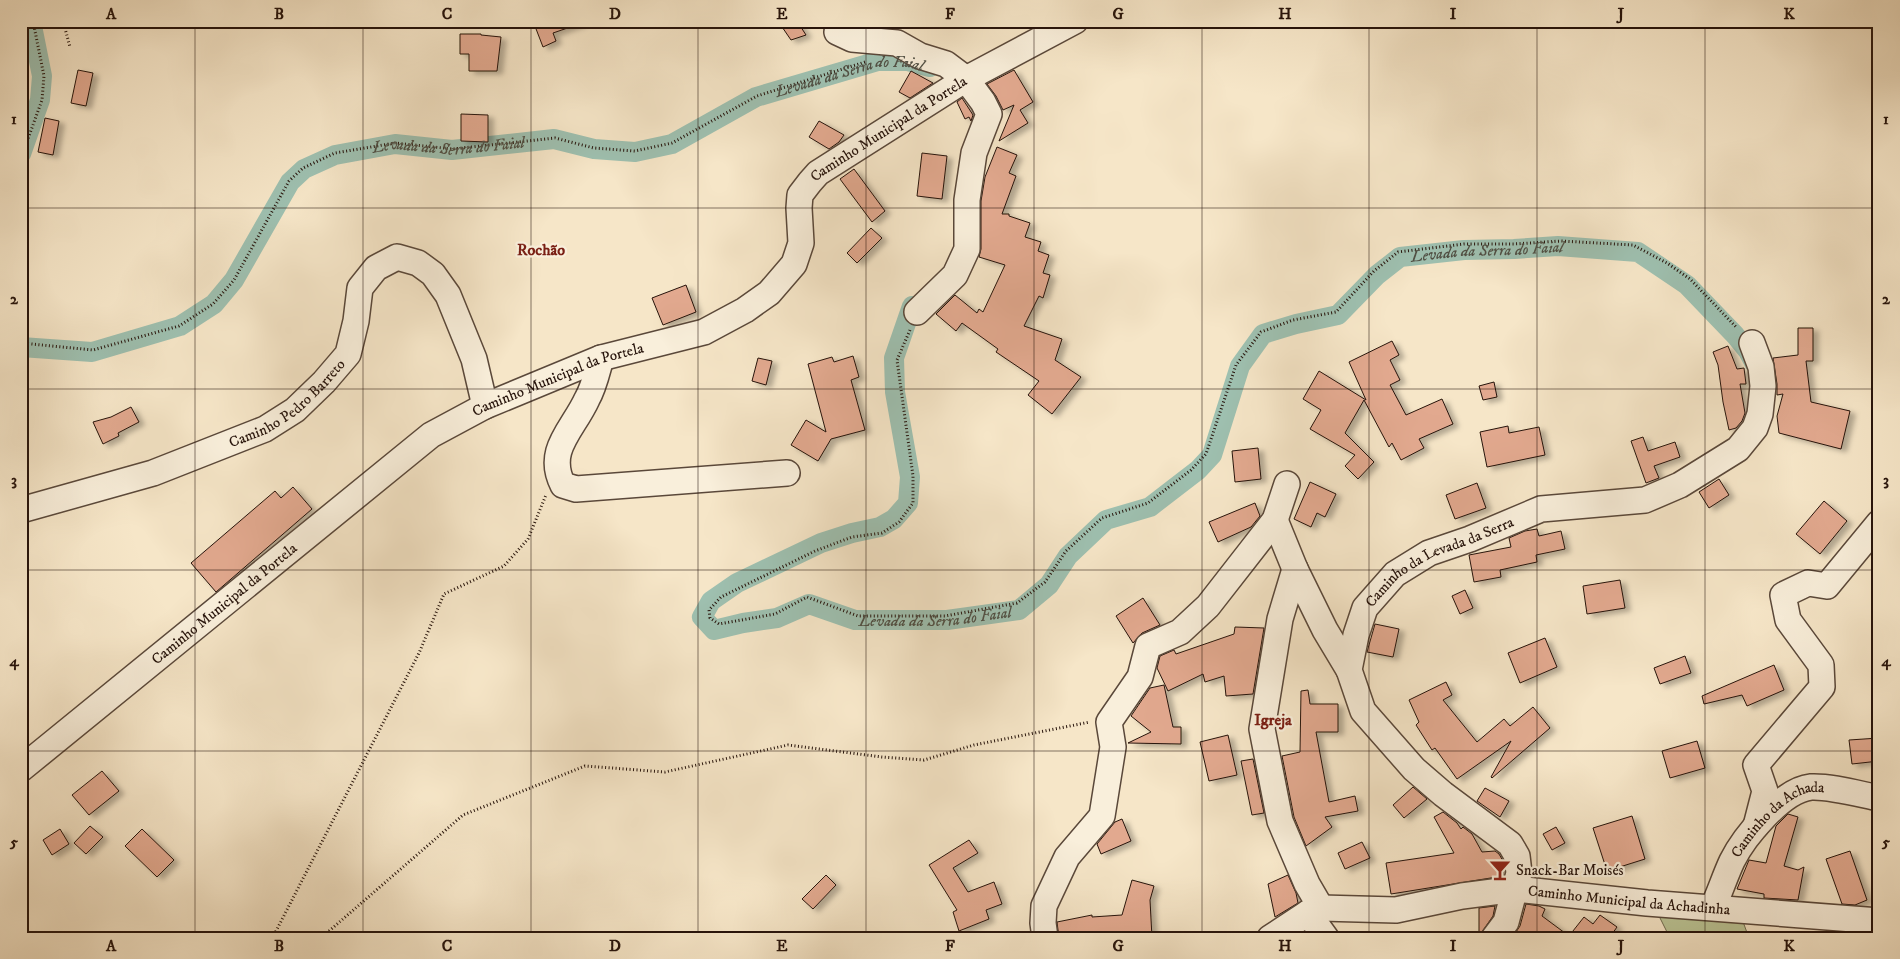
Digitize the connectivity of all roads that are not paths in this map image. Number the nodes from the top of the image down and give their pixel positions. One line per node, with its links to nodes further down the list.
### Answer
1 (1075, 21): 3 (street, Caminho Municipal da Portela)
2 (837, 32): 3 (street)
3 (966, 79): 4 (street); 6 (street, Caminho Municipal da Portela)
4 (917, 312)
5 (1752, 343): 14 (street, Caminho da Levada da Serra)
6 (601, 358): 7 (street, Caminho Municipal da Portela); 8 (street)
7 (485, 406): 10 (street, Caminho Pedro Barreto); 15 (street, Caminho Municipal da Portela)
8 (787, 473)
9 (1287, 484): 11 (street)
10 (21, 510)
11 (1275, 520): 13 (street); 22 (street)
12 (1879, 522): 17 (street)
13 (1295, 568): 14 (street); 20 (street)
14 (1349, 670): 18 (street)
15 (21, 769)
16 (1879, 798): 17 (street, Caminho da Achada)
17 (1756, 826): 19 (street, Caminho da Achada)
18 (1516, 889): 19 (street, Caminho Municipal da Achadinha); 20 (street, Caminho Municipal da Achadinha); 25 (street)
19 (1713, 907): 21 (street, Caminho Municipal da Achadinha)
20 (1315, 910): 23 (street); 24 (street)
21 (1879, 921)
22 (1045, 938)
23 (1270, 938)
24 (1326, 938)
25 (1494, 938)

